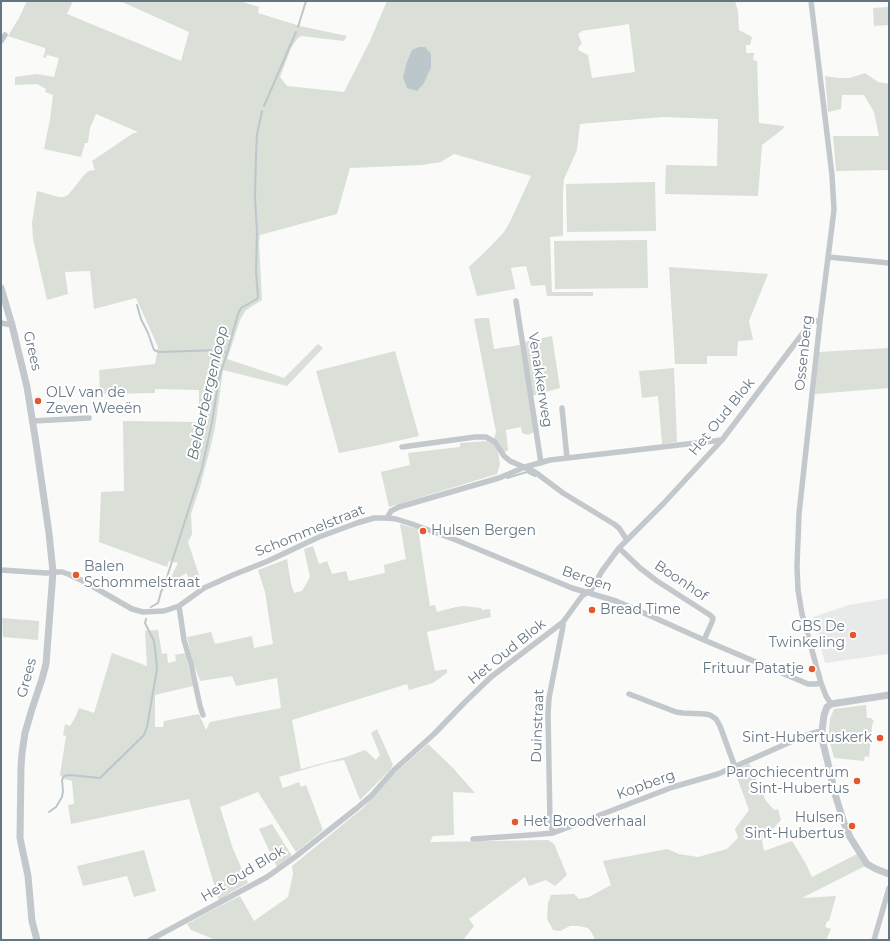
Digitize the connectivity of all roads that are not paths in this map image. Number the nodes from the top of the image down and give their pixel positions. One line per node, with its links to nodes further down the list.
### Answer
1 (811, 1): 4 (street, Ossenberg)
2 (5, 35): 3 (street)
3 (1, 41)
4 (828, 257): 5 (street); 8 (street, Ossenberg)
5 (889, 263)
6 (1, 288): 10 (street, Grees)
7 (516, 301): 17 (street, Venakkerweg)
8 (820, 321): 14 (street, Het Oud Blok); 28 (street, Ossenberg)
9 (1, 323): 10 (street)
10 (12, 325): 13 (street, Grees)
11 (562, 408): 16 (street)
12 (89, 418): 13 (street)
13 (33, 421): 23 (street, Grees)
14 (722, 440): 16 (street, Schommelstraat); 20 (street, Het Oud Blok)
15 (402, 447): 18 (street)
16 (568, 458): 17 (street, Schommelstraat)
17 (542, 463): 18 (street, Schommelstraat)
18 (525, 467): 19 (street, Schommelstraat); 20 (street)
19 (387, 518): 24 (street, Bergen); 25 (street, Schommelstraat)
20 (627, 540): 21 (street, Het Oud Blok)
21 (619, 548): 24 (street, Het Oud Blok); 27 (street, Boonhof)
22 (1, 570): 23 (street, Schommelstraat)
23 (53, 572): 25 (street, Schommelstraat); 39 (street, Grees)
24 (587, 593): 26 (street, Het Oud Blok); 27 (street, Bergen)
25 (179, 606): 32 (street)
26 (563, 622): 35 (street, Duinstraat); 40 (street, Het Oud Blok)
27 (704, 640): 28 (street, Bergen)
28 (821, 683): 31 (street, Ossenberg)
29 (629, 694): 34 (street)
30 (889, 696): 31 (street)
31 (831, 704): 33 (street)
32 (203, 715)
33 (822, 731): 34 (street, Kopberg); 37 (street)
34 (735, 767): 35 (street, Kopberg)
35 (553, 833): 36 (street, Kopberg)
36 (472, 839)
37 (889, 874)
38 (889, 888): 41 (street)
39 (37, 940)
40 (150, 940)
41 (874, 940)

